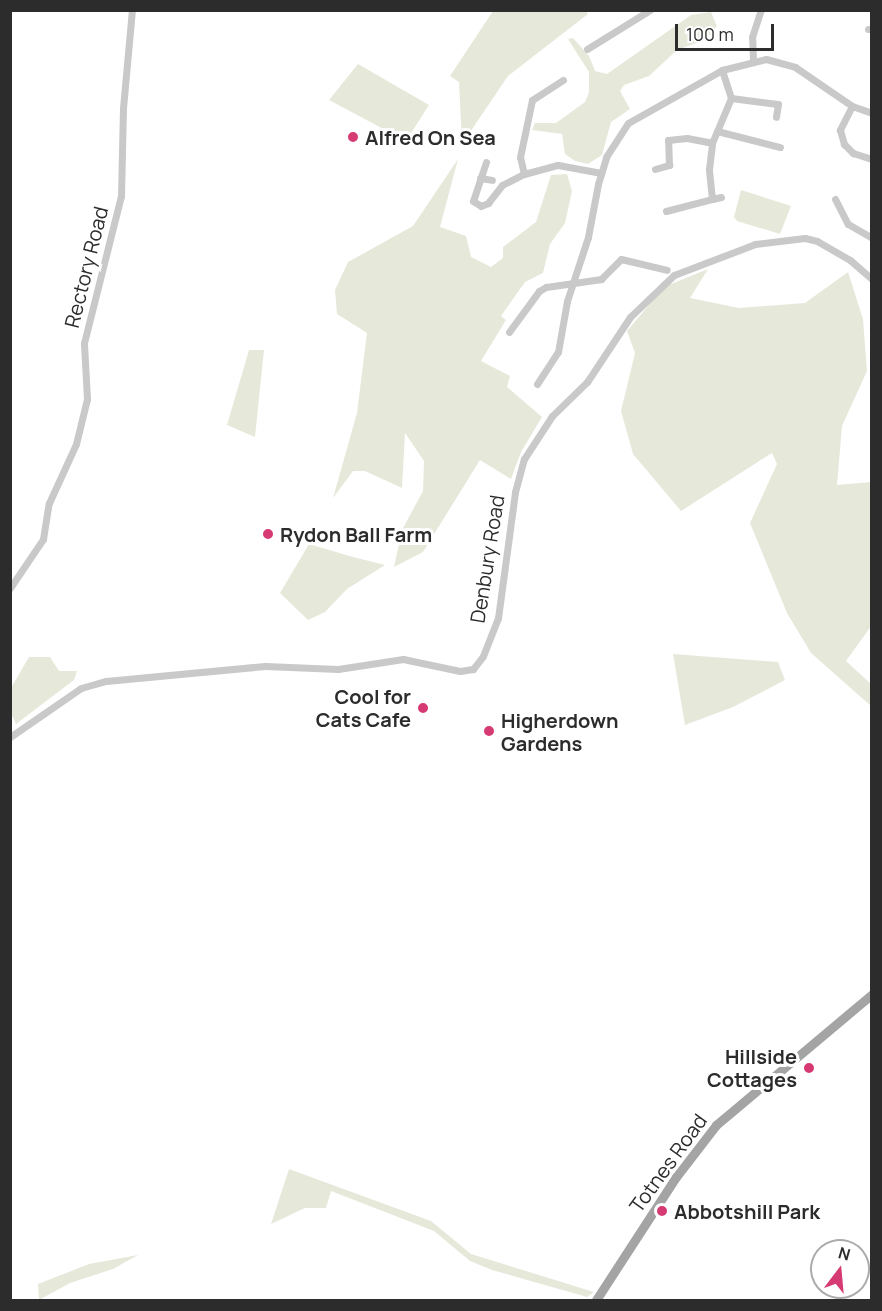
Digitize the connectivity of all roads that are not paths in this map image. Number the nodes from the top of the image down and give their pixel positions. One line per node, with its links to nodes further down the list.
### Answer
1 (132, 10): 32 (street, Rectory Road)
2 (650, 10): 4 (street)
3 (761, 10): 5 (street)
4 (587, 49)
5 (753, 61): 6 (street); 9 (street)
6 (722, 70): 8 (street); 18 (street)
7 (562, 80): 19 (street)
8 (731, 98): 11 (street); 12 (street)
9 (852, 106): 10 (street); 15 (street)
10 (872, 113)
11 (776, 117)
12 (717, 131): 13 (street); 14 (street)
13 (712, 143): 17 (street); 23 (street)
14 (780, 147)
15 (872, 159)
16 (486, 162): 20 (street)
17 (655, 169)
18 (601, 173): 19 (street); 29 (street)
19 (524, 174): 20 (street)
20 (480, 178): 21 (street)
21 (492, 180)
22 (721, 197): 23 (street)
23 (712, 199): 25 (street)
24 (835, 199): 26 (street)
25 (666, 211)
26 (872, 238)
27 (667, 270): 29 (street)
28 (872, 279): 33 (street, Denbury Road)
29 (573, 282): 30 (street); 31 (street)
30 (509, 332)
31 (537, 384)
32 (10, 588)
33 (10, 736)
34 (872, 994): 35 (main road, Totnes Road)
35 (596, 1300)

